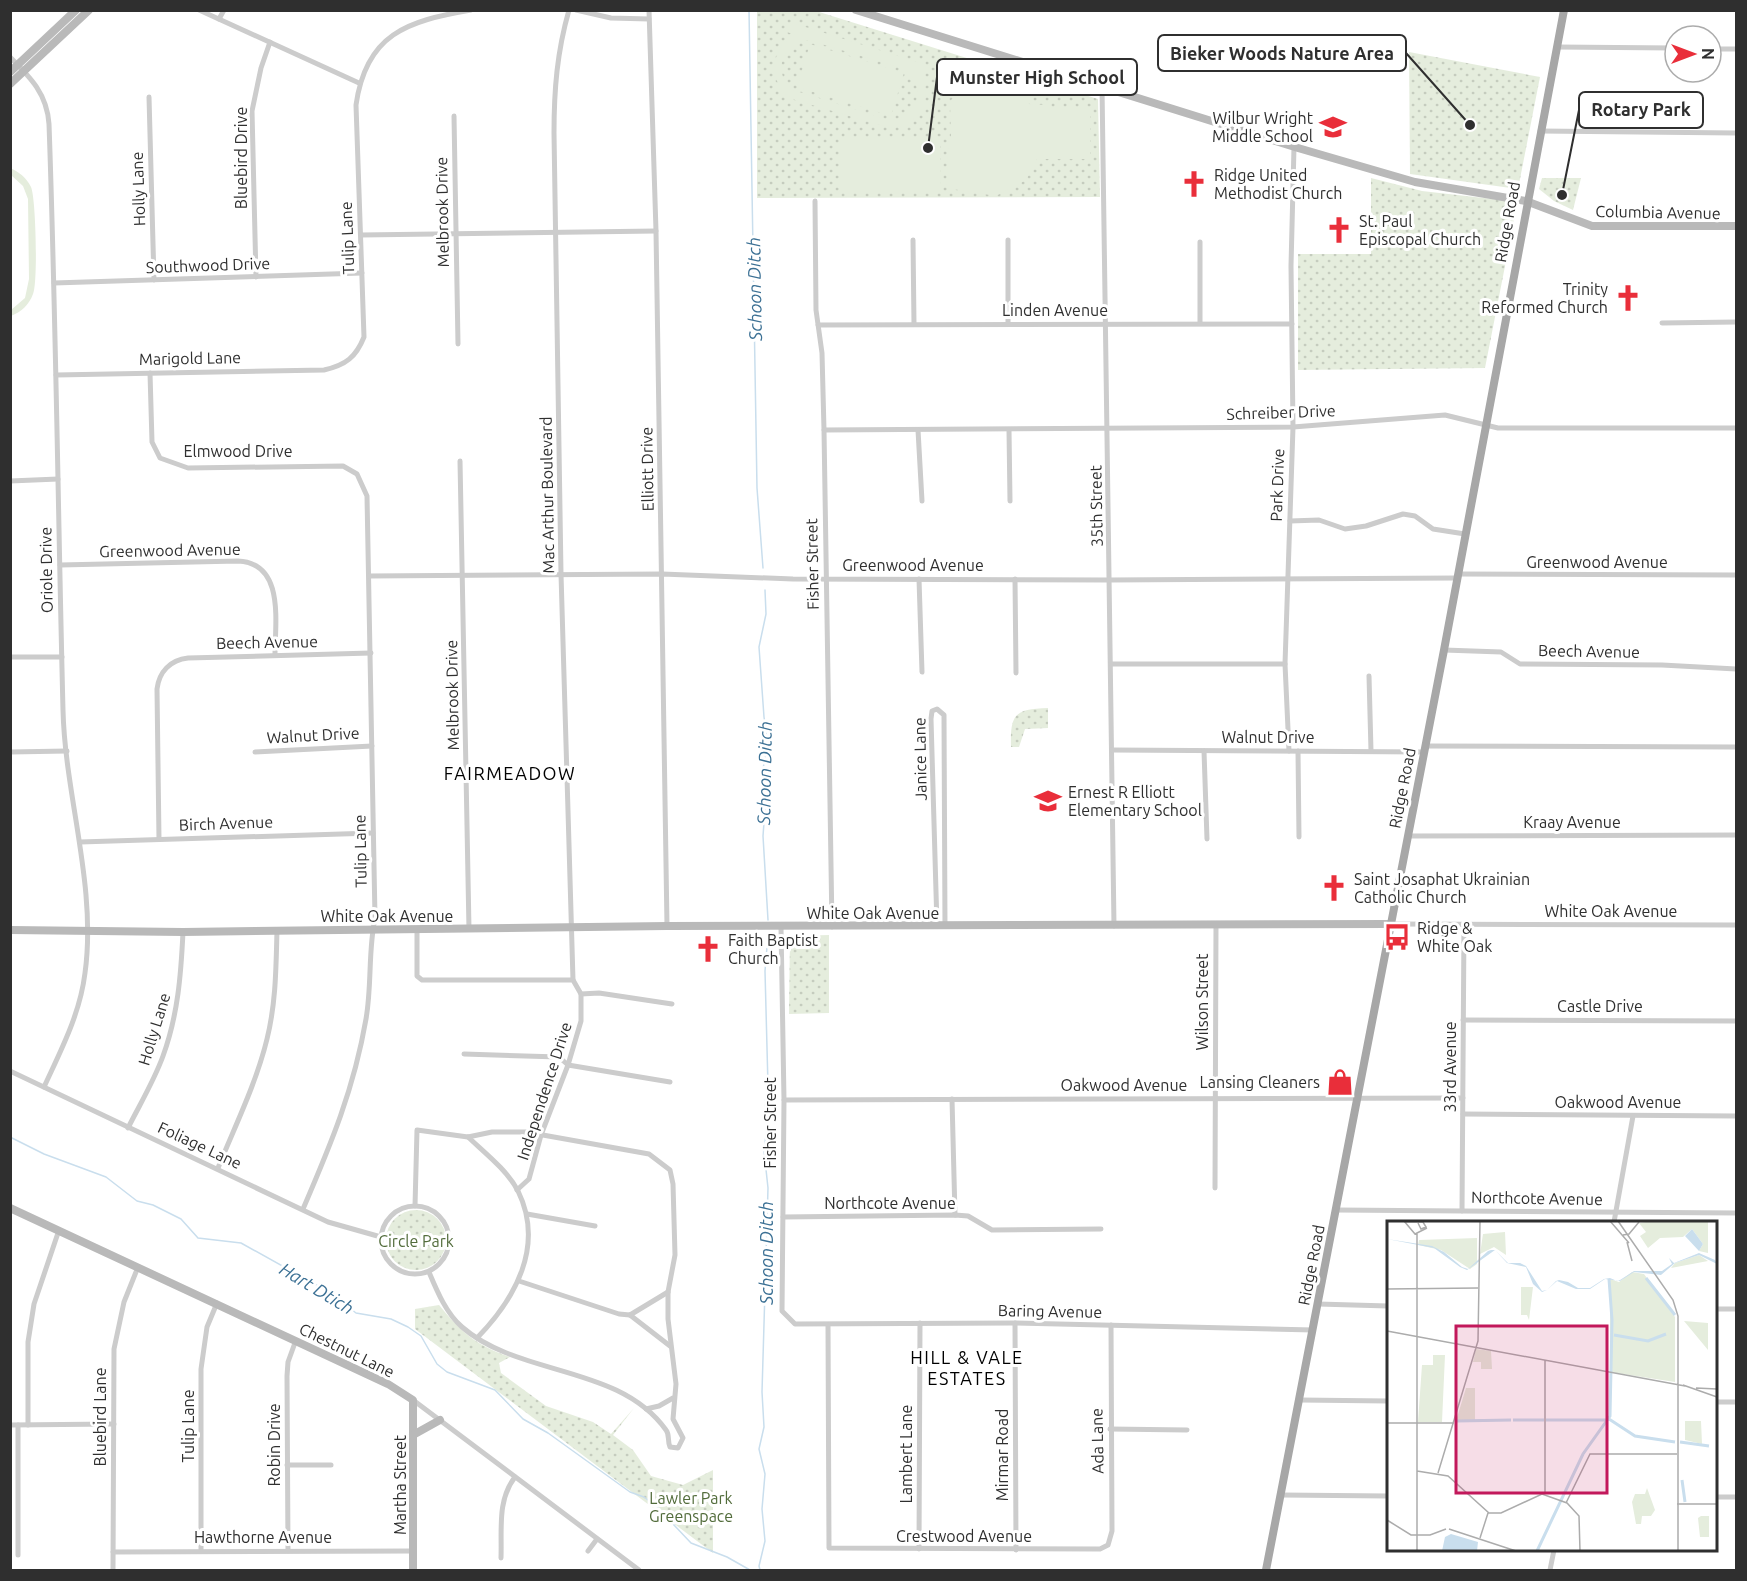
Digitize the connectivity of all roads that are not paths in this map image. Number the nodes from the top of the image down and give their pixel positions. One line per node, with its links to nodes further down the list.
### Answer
1 (76, 10): 18 (street)
2 (89, 10): 18 (street)
3 (199, 10): 12 (street)
4 (224, 10): 12 (street)
5 (471, 10): 11 (street)
6 (569, 10): 32 (street, Mac Arthur Boulevard)
7 (576, 10): 13 (street)
8 (649, 10): 13 (street, Elliott Drive)
9 (856, 10): 22 (street, Columbia Avenue)
10 (1563, 10): 15 (main road, Ridge Road)
11 (436, 13): 20 (street)
12 (219, 19): 14 (street)
13 (649, 19): 31 (street, Elliott Drive)
14 (270, 42): 20 (street); 39 (street, Bluebird Drive)
15 (1557, 47): 16 (street); 25 (main road, Ridge Road)
16 (1663, 48)
17 (10, 57): 18 (street, Oriole Drive)
18 (21, 68): 19 (street); 21 (street); 41 (street, Oriole Drive)
19 (10, 72)
20 (359, 83): 34 (street, Tulip Lane)
21 (10, 84)
22 (1102, 87): 27 (street, Columbia Avenue); 47 (street, 35th Street)
23 (149, 97): 40 (street, Holly Lane)
24 (454, 116): 33 (street, Melbrook Drive)
25 (1540, 131): 26 (street); 29 (main road, Ridge Road)
26 (1737, 134)
27 (1294, 147): 29 (street, Columbia Avenue); 48 (street, Park Drive)
28 (815, 201): 49 (street, Fisher Street)
29 (1526, 201): 30 (street, Columbia Avenue); 55 (main road, Ridge Road)
30 (1737, 226)
31 (656, 231): 32 (street); 71 (street, Elliott Drive)
32 (556, 232): 33 (street); 70 (street, Mac Arthur Boulevard)
33 (456, 233): 34 (street); 50 (street, Melbrook Drive)
34 (361, 235): 38 (street, Tulip Lane)
35 (913, 240): 45 (street)
36 (1008, 240): 46 (street)
37 (1200, 242): 43 (street)
38 (362, 273): 39 (street, Southwood Drive); 51 (street, Tulip Lane)
39 (256, 277): 40 (street, Southwood Drive)
40 (154, 280): 41 (street, Southwood Drive)
41 (54, 283): 53 (street, Oriole Drive)
42 (1737, 322): 44 (street)
43 (1200, 323): 47 (street, Linden Avenue); 48 (street, Linden Avenue)
44 (1662, 323)
45 (914, 324): 46 (street, Linden Avenue); 49 (street, Linden Avenue)
46 (1008, 324): 47 (street, Linden Avenue)
47 (1106, 324): 57 (street, 35th Street)
48 (1292, 324): 54 (street, Park Drive)
49 (818, 325): 58 (street, Fisher Street)
50 (459, 345)
51 (324, 370): 52 (street, Marigold Lane)
52 (150, 373): 53 (street, Marigold Lane); 64 (street, Elmwood Drive)
53 (57, 375): 62 (street, Oriole Drive)
54 (1293, 427): 55 (street, Schreiber Drive); 57 (street, Schreiber Drive); 67 (street, Park Drive)
55 (1485, 427): 56 (street, Schreiber Drive); 68 (main road, Ridge Road)
56 (1737, 428)
57 (1108, 429): 60 (street, Schreiber Drive); 80 (street, 35th Street)
58 (824, 430): 59 (street, Schreiber Drive); 76 (street, Fisher Street)
59 (918, 430): 60 (street, Schreiber Drive); 65 (street)
60 (1009, 430): 66 (street)
61 (460, 461): 72 (street, Melbrook Drive)
62 (58, 480): 63 (street); 69 (street, Oriole Drive)
63 (10, 481)
64 (363, 481): 74 (street, Tulip Lane)
65 (922, 501)
66 (1010, 501)
67 (1290, 521): 68 (street); 79 (street, Park Drive)
68 (1465, 534): 75 (main road, Ridge Road)
69 (60, 565): 83 (street, Greenwood Avenue); 85 (street, Oriole Drive)
70 (561, 574): 71 (street, Greenwood Avenue); 72 (street, Greenwood Avenue); 121 (street, Mac Arthur Boulevard)
71 (662, 574): 76 (street, Greenwood Avenue); 116 (street, Elliott Drive)
72 (464, 575): 74 (street, Greenwood Avenue); 120 (street, Melbrook Drive)
73 (1737, 575): 75 (street, Greenwood Avenue)
74 (369, 576): 82 (street, Tulip Lane)
75 (1458, 576): 79 (street, Greenwood Avenue); 81 (main road, Ridge Road)
76 (826, 579): 77 (street, Greenwood Avenue); 118 (street, Fisher Street)
77 (920, 579): 78 (street, Greenwood Avenue); 89 (street)
78 (1015, 579): 80 (street, Greenwood Avenue); 90 (street)
79 (1286, 579): 80 (street, Greenwood Avenue); 87 (street, Park Drive)
80 (1110, 580): 86 (street, 35th Street)
81 (1444, 650): 88 (street, Beech Avenue); 94 (main road, Ridge Road)
82 (371, 653): 83 (street, Beech Avenue); 92 (street, Tulip Lane)
83 (275, 655): 107 (street, Beech Avenue)
84 (10, 657): 85 (street)
85 (62, 657): 97 (street, Oriole Drive)
86 (1110, 664): 87 (street); 95 (street, 35th Street)
87 (1285, 664): 98 (street, Park Drive)
88 (1737, 669)
89 (922, 672)
90 (1016, 673)
91 (1369, 676): 100 (street)
92 (372, 746): 102 (street, Walnut Drive); 103 (street, Tulip Lane)
93 (1737, 747): 94 (street, Walnut Drive)
94 (1425, 749): 100 (street, Walnut Drive); 105 (main road, Ridge Road)
95 (1112, 750): 96 (street, Walnut Drive); 115 (street, 35th Street)
96 (1204, 750): 98 (street, Walnut Drive); 108 (street)
97 (67, 751): 101 (street); 109 (street, Oriole Drive)
98 (1289, 751): 99 (street, Walnut Drive)
99 (1298, 751): 100 (street, Walnut Drive); 106 (street)
100 (1371, 751)
101 (10, 752)
102 (255, 752)
103 (372, 833): 107 (street, Birch Avenue); 119 (street, Tulip Lane)
104 (1737, 835): 105 (street, Kraay Avenue)
105 (1408, 836): 110 (main road, Ridge Road)
106 (1299, 837)
107 (159, 839): 109 (street, Birch Avenue)
108 (1207, 839)
109 (80, 842): 125 (street, Oriole Drive)
110 (1391, 924): 111 (street, White Oak Avenue); 112 (street, White Oak Avenue); 137 (main road, Ridge Road)
111 (1464, 924): 113 (street, White Oak Avenue); 130 (street, 33rd Avenue)
112 (1216, 925): 115 (street, White Oak Avenue); 140 (street, Wilson Street)
113 (1737, 925)
114 (941, 926): 114 (street, Janice Lane); 115 (street, White Oak Avenue); 118 (street, White Oak Avenue)
115 (1114, 926)
116 (667, 927): 117 (street, White Oak Avenue); 121 (street, White Oak Avenue)
117 (781, 927): 118 (street, White Oak Avenue); 141 (street, Fisher Street)
118 (832, 927)
119 (373, 929): 123 (street, White Oak Avenue); 124 (street, White Oak Avenue); 153 (street, Tulip Lane)
120 (469, 929): 121 (street, White Oak Avenue); 124 (street, White Oak Avenue)
121 (570, 929): 127 (street, Mac Arthur Boulevard)
122 (10, 930): 125 (street, White Oak Avenue)
123 (277, 930): 126 (street, White Oak Avenue); 148 (street)
124 (417, 930): 127 (street)
125 (87, 931): 126 (street, White Oak Avenue); 136 (street, Oriole Drive)
126 (183, 932): 145 (street, Holly Lane)
127 (573, 980): 128 (street)
128 (581, 994): 129 (street); 133 (street, Independence Drive)
129 (672, 1005)
130 (1463, 1020): 131 (street, Castle Drive); 138 (street, 33rd Avenue)
131 (1737, 1021)
132 (464, 1054): 133 (street)
133 (567, 1065): 135 (street); 146 (street, Independence Drive)
134 (10, 1071): 136 (street, Foliage Lane)
135 (670, 1082)
136 (44, 1087): 145 (street, Foliage Lane)
137 (1359, 1097): 138 (street, Oakwood Avenue); 140 (street, Oakwood Avenue); 154 (main road, Ridge Road)
138 (1463, 1098): 142 (street, 33rd Avenue)
139 (952, 1099): 140 (street, Oakwood Avenue); 141 (street, Oakwood Avenue); 159 (street)
140 (1215, 1099): 149 (street, Wilson Street)
141 (784, 1100): 160 (street, Fisher Street)
142 (1463, 1113): 143 (street, Oakwood Avenue); 155 (street, 33rd Avenue)
143 (1633, 1116): 144 (street, Oakwood Avenue); 156 (street)
144 (1737, 1116)
145 (128, 1128): 148 (street, Foliage Lane)
146 (541, 1135): 147 (street); 150 (street, Independence Drive); 169 (street)
147 (468, 1137): 150 (street); 151 (street)
148 (218, 1168): 153 (street, Foliage Lane)
149 (1215, 1188)
150 (518, 1190): 158 (street)
151 (416, 1206): 165 (street); 167 (street)
152 (10, 1208): 163 (street, Chestnut Lane)
153 (303, 1209): 165 (street, Foliage Lane)
154 (1337, 1210): 155 (street, Northcote Avenue); 171 (main road, Ridge Road)
155 (1462, 1211): 156 (street, Northcote Avenue)
156 (1616, 1213): 157 (street, Northcote Avenue); 161 (street)
157 (1737, 1213)
158 (527, 1214): 162 (street); 168 (street)
159 (955, 1215): 160 (street, Northcote Avenue); 164 (street, Northcote Avenue)
160 (783, 1217): 176 (street, Fisher Street)
161 (1614, 1221)
162 (595, 1226)
163 (59, 1228): 166 (street, Chestnut Lane); 196 (street)
164 (1101, 1229)
165 (381, 1237): 167 (street)
166 (138, 1267): 170 (street, Chestnut Lane); 193 (street, Bluebird Lane)
167 (429, 1272): 182 (street)
168 (519, 1281): 175 (street); 182 (street)
169 (668, 1292): 175 (street); 184 (street)
170 (217, 1303): 183 (street, Chestnut Lane); 210 (street, Tulip Lane)
171 (1318, 1304): 172 (street); 181 (main road, Ridge Road)
172 (1387, 1306)
173 (1717, 1309): 174 (street)
174 (1737, 1309)
175 (630, 1315): 184 (street)
176 (787, 1319): 179 (street, Baring Avenue)
177 (920, 1323): 178 (street, Baring Avenue); 179 (street, Baring Avenue); 208 (street, Lambert Lane)
178 (1015, 1323): 180 (street, Baring Avenue); 211 (street, Mirmar Road)
179 (828, 1324): 208 (street, Crestwood Avenue)
180 (1111, 1325): 181 (street, Baring Avenue); 197 (street, Ada Lane)
181 (1314, 1330): 187 (main road, Ridge Road)
182 (477, 1338): 191 (street)
183 (296, 1340): 186 (street, Chestnut Lane); 200 (street, Robin Drive)
184 (670, 1346): 185 (street)
185 (673, 1398): 191 (street); 191 (street)
186 (413, 1400): 192 (street, Chestnut Lane); 199 (street, Martha Street)
187 (1300, 1400): 188 (street); 203 (main road, Ridge Road)
188 (1387, 1401)
189 (1717, 1402): 190 (street)
190 (1737, 1402)
191 (646, 1409)
192 (440, 1420): 199 (street); 202 (street, Chestnut Lane)
193 (114, 1424): 196 (street); 216 (street, Bluebird Lane)
194 (10, 1425): 195 (street)
195 (18, 1425): 196 (street); 217 (street)
196 (28, 1425)
197 (1110, 1429): 198 (street); 209 (street, Ada Lane)
198 (1187, 1430)
199 (413, 1435): 213 (street, Martha Street)
200 (287, 1465): 201 (street); 212 (street, Robin Drive)
201 (331, 1465)
202 (515, 1477): 207 (street, Chestnut Lane); 218 (street)
203 (1281, 1495): 204 (street); 222 (main road, Ridge Road)
204 (1387, 1496)
205 (1717, 1497): 206 (street)
206 (1737, 1497)
207 (597, 1539): 214 (street); 221 (street, Chestnut Lane)
208 (920, 1549): 211 (street, Crestwood Avenue)
209 (1100, 1549): 211 (street, Crestwood Avenue)
210 (201, 1550): 212 (street, Hawthorne Avenue); 216 (street, Hawthorne Avenue)
211 (1016, 1550)
212 (288, 1551): 213 (street, Hawthorne Avenue)
213 (413, 1551): 220 (street, Martha Street)
214 (588, 1551)
215 (1554, 1551): 223 (street)
216 (113, 1552): 219 (street, Bluebird Lane)
217 (18, 1555)
218 (501, 1558)
219 (113, 1570)
220 (413, 1570)
221 (639, 1570)
222 (1266, 1570)
223 (1550, 1570)

